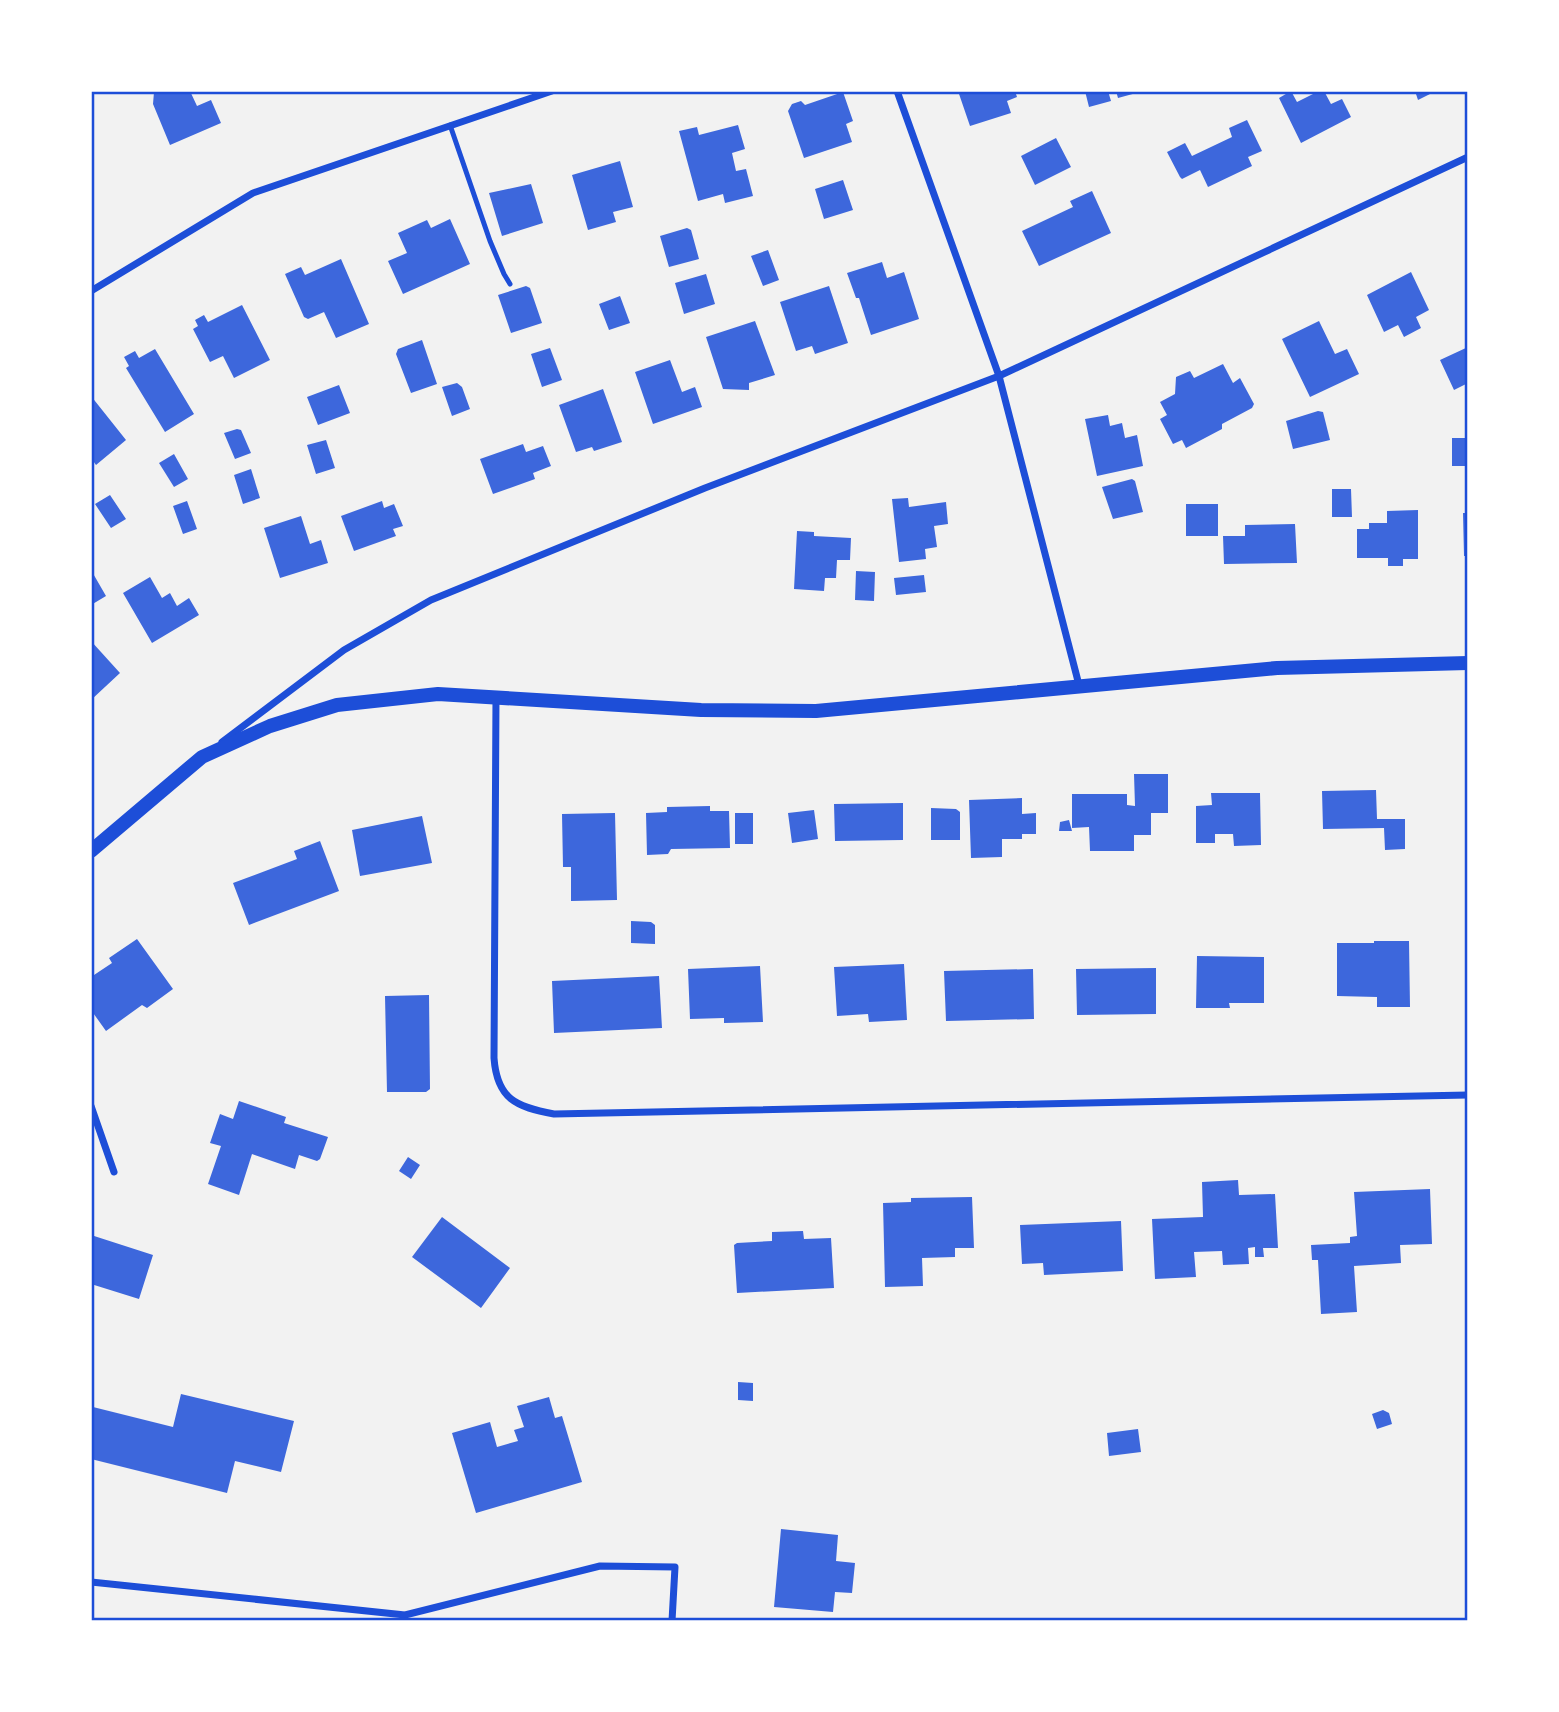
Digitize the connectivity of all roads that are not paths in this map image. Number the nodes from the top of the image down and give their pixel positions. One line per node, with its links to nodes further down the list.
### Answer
1 (552, 91): 3 (street)
2 (897, 91): 7 (street)
3 (450, 125): 5 (lane); 6 (street)
4 (1468, 157): 7 (street)
5 (510, 284)
6 (91, 291)
7 (999, 376): 9 (street); 11 (street)
8 (1468, 663): 9 (main road)
9 (1079, 685): 10 (main road)
10 (496, 696): 11 (main road); 13 (street)
11 (202, 757): 12 (main road)
12 (91, 851)
13 (1468, 1095)
14 (91, 1106): 15 (street)
15 (114, 1172)
16 (91, 1582): 17 (street)
17 (672, 1621)

